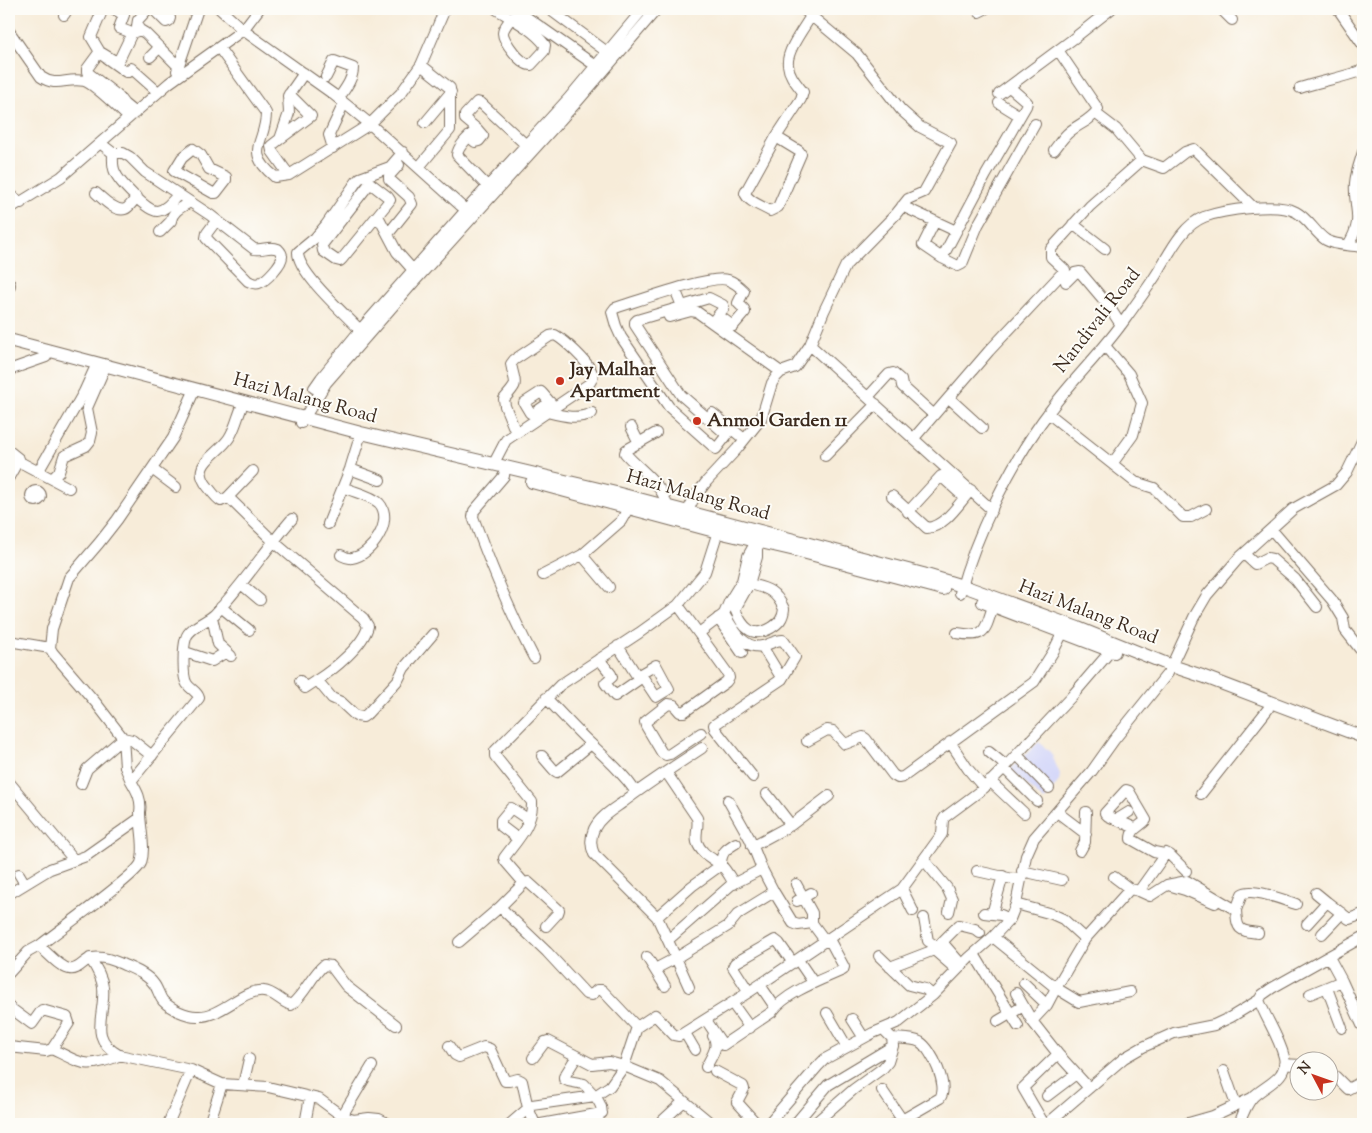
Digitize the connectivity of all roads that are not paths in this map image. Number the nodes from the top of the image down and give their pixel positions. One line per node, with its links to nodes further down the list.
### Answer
1 (103, 9): 23 (street)
2 (114, 9): 23 (street)
3 (148, 9): 23 (street)
4 (153, 9): 5 (street)
5 (167, 9)
6 (198, 9): 33 (street)
7 (220, 9): 21 (street)
8 (259, 9): 21 (street)
9 (445, 9): 31 (street)
10 (496, 9): 18 (street)
11 (549, 9): 24 (street)
12 (643, 9): 28 (street)
13 (657, 9): 76 (street)
14 (803, 9): 19 (street)
15 (1111, 9): 27 (street)
16 (1221, 9): 20 (street)
17 (1338, 9): 25 (street)
18 (513, 14): 18 (street); 29 (street)
19 (811, 16): 51 (street); 73 (street)
20 (1232, 20)
21 (243, 30): 26 (street); 36 (street)
22 (9, 31): 46 (street)
23 (136, 32): 33 (street)
24 (594, 42): 28 (street); 29 (street)
25 (1363, 45)
26 (219, 48): 38 (street); 63 (street)
27 (1058, 50): 45 (street); 47 (street)
28 (607, 52): 32 (street)
29 (583, 57): 32 (street)
30 (168, 62): 34 (street)
31 (421, 65): 42 (street); 49 (street)
32 (596, 66): 54 (street)
33 (179, 67): 38 (street)
34 (131, 68): 41 (street); 46 (street)
35 (1363, 70): 39 (street)
36 (304, 73): 43 (street); 44 (street)
37 (326, 77): 44 (street)
38 (175, 79): 41 (street)
39 (1300, 88)
40 (1013, 90): 47 (street)
41 (158, 92): 46 (street)
42 (451, 92): 48 (street); 62 (street)
43 (289, 94): 52 (street); 52 (street)
44 (342, 100): 49 (street); 55 (street)
45 (1095, 113): 56 (street); 60 (street)
46 (132, 116): 53 (street)
47 (1020, 116): 64 (street)
48 (425, 123)
49 (370, 124): 55 (street); 57 (street)
50 (1035, 124): 66 (street)
51 (776, 137): 51 (street)
52 (280, 139): 63 (street)
53 (101, 142): 59 (street); 72 (street)
54 (526, 145): 67 (street); 67 (street)
55 (333, 148): 63 (street)
56 (1054, 150)
57 (402, 152): 62 (street); 101 (street)
58 (1363, 152): 86 (street)
59 (113, 153): 70 (street); 71 (street)
60 (1142, 160): 74 (street); 81 (street)
61 (400, 164): 85 (street)
62 (419, 167): 76 (street)
63 (289, 175)
64 (986, 175): 66 (street); 78 (street)
65 (194, 183): 65 (street); 71 (street)
66 (1002, 183): 82 (street)
67 (488, 187): 76 (street)
68 (9, 193): 72 (street)
69 (96, 193): 70 (street)
70 (136, 197): 71 (street)
71 (184, 198): 79 (street); 84 (street)
72 (21, 203): 75 (street)
73 (902, 206): 80 (street); 103 (street)
74 (1253, 207): 86 (street, Nandivali Road); 99 (street, Nandivali Road)
75 (9, 210)
76 (470, 214): 90 (street); 120 (street)
77 (378, 216): 77 (street); 85 (street)
78 (963, 217): 82 (street); 83 (street)
79 (216, 221): 79 (street)
80 (935, 221): 83 (street); 89 (street)
81 (1073, 224): 88 (street); 113 (street)
82 (978, 225): 89 (street)
83 (956, 231): 89 (street)
84 (160, 232)
85 (388, 234): 90 (street)
86 (1348, 244): 87 (street, Nandivali Road)
87 (1363, 247)
88 (1104, 249)
89 (942, 258)
90 (413, 270): 101 (street)
91 (9, 282): 93 (street)
92 (1066, 282): 99 (street)
93 (9, 288)
94 (675, 289): 95 (street); 97 (street); 100 (street)
95 (711, 298): 96 (street); 97 (street)
96 (697, 312): 97 (street); 98 (street)
97 (715, 318): 109 (street)
98 (643, 325): 100 (street); 121 (street)
99 (1121, 325): 104 (street, Nandivali Road)
100 (617, 328): 121 (street)
101 (360, 330): 120 (street)
102 (9, 340): 106 (main road, Hazi Malang Road)
103 (810, 345): 109 (street); 112 (street)
104 (1105, 346): 118 (street, Nandivali Road); 134 (street)
105 (9, 348): 106 (main road, Hazi Malang Road)
106 (42, 352): 107 (main road, Hazi Malang Road); 108 (street)
107 (101, 369): 111 (main road, Hazi Malang Road); 139 (street); 139 (street)
108 (9, 370)
109 (781, 372): 128 (street)
110 (964, 390): 113 (street)
111 (194, 393): 116 (main road, Hazi Malang Road); 120 (main road, Hazi Malang Road); 135 (street)
112 (868, 397): 114 (street); 119 (street)
113 (951, 400): 119 (street); 123 (street)
114 (876, 404): 127 (street); 132 (street)
115 (551, 407): 117 (street); 124 (street); 124 (street)
116 (241, 409): 120 (main road, Hazi Malang Road); 148 (street)
117 (592, 413)
118 (1048, 413): 134 (street); 152 (street, Nandivali Road)
119 (934, 415): 127 (street)
120 (299, 419): 126 (main road, Hazi Malang Road)
121 (718, 422): 128 (street)
122 (630, 427): 130 (street)
123 (982, 428)
124 (516, 433): 137 (street)
125 (656, 433): 130 (street)
126 (360, 436): 136 (street); 137 (main road, Hazi Malang Road)
127 (914, 438): 146 (street)
128 (744, 439): 154 (street)
129 (1363, 439): 158 (street)
130 (639, 443): 150 (street)
131 (9, 451): 133 (street)
132 (825, 456)
133 (18, 461): 139 (street); 140 (street)
134 (1112, 464): 151 (street)
135 (152, 469): 142 (street); 186 (street)
136 (350, 469): 141 (street); 144 (street)
137 (501, 469): 149 (main road, Hazi Malang Road); 150 (main road, Hazi Malang Road); 190 (street)
138 (253, 471): 148 (street)
139 (46, 476): 143 (street); 145 (street)
140 (9, 477)
141 (380, 480)
142 (176, 487)
143 (69, 488)
144 (343, 488): 156 (street); 162 (street)
145 (38, 492)
146 (967, 493): 152 (street); 153 (street); 153 (street)
147 (892, 496): 153 (street)
148 (228, 497): 160 (street)
149 (629, 507): 154 (main road, Hazi Malang Road); 163 (street)
150 (667, 507): 154 (main road, Hazi Malang Road)
151 (1206, 508)
152 (992, 510): 169 (street, Nandivali Road)
153 (908, 512)
154 (684, 517): 157 (main road, Hazi Malang Road)
155 (292, 519): 160 (street)
156 (328, 524)
157 (719, 527): 159 (main road, Hazi Malang Road); 171 (street)
158 (1271, 529): 161 (street); 189 (street)
159 (760, 538): 164 (street); 167 (street); 169 (main road, Hazi Malang Road); 175 (street)
160 (273, 541): 166 (street); 194 (street)
161 (1244, 554): 174 (street); 192 (street)
162 (341, 555)
163 (582, 555): 165 (street); 168 (street)
164 (759, 564)
165 (543, 575)
166 (241, 584): 170 (street); 173 (street)
167 (749, 584): 167 (street)
168 (609, 587)
169 (961, 590): 172 (main road, Hazi Malang Road); 185 (main road, Hazi Malang Road)
170 (260, 600)
171 (678, 604): 178 (street); 183 (street)
172 (993, 606): 179 (main road, Hazi Malang Road); 180 (street)
173 (221, 607): 176 (street); 177 (street)
174 (1317, 607)
175 (721, 616): 178 (street); 184 (street); 188 (street)
176 (212, 617): 187 (street); 187 (street)
177 (249, 630)
178 (699, 632): 198 (street)
179 (1063, 632): 185 (main road, Hazi Malang Road); 202 (street)
180 (957, 633)
181 (433, 634): 194 (street)
182 (9, 641): 186 (street)
183 (618, 646): 191 (street); 191 (street)
184 (762, 646): 193 (street); 193 (street)
185 (1114, 647): 192 (main road, Hazi Malang Road); 207 (street)
186 (50, 648): 200 (street)
187 (185, 652): 208 (street)
188 (742, 653)
189 (1363, 653)
190 (534, 658)
191 (598, 658): 196 (street)
192 (1170, 670): 197 (main road, Hazi Malang Road); 199 (main road, Hazi Malang Road); 224 (street)
193 (782, 679): 212 (street)
194 (317, 680): 195 (street)
195 (300, 681)
196 (546, 698): 203 (street); 229 (street)
197 (1268, 709): 204 (main road, Hazi Malang Road); 220 (street)
198 (701, 733)
199 (1363, 737)
200 (123, 738): 208 (street); 213 (street); 215 (street)
201 (807, 742): 202 (street)
202 (950, 742): 216 (street)
203 (591, 744): 209 (street); 218 (street)
204 (1363, 744)
205 (702, 748): 211 (street)
206 (989, 752): 210 (street)
207 (1016, 755): 210 (street); 217 (street)
208 (152, 756): 213 (street)
209 (542, 756)
210 (1005, 767): 216 (street); 223 (street)
211 (666, 772): 218 (street); 241 (street)
212 (753, 777)
213 (131, 781): 228 (street)
214 (9, 782): 239 (street)
215 (81, 784)
216 (987, 784): 227 (street); 240 (street)
217 (1049, 788)
218 (636, 792): 268 (street)
219 (767, 794): 231 (street)
220 (1201, 794)
221 (829, 796): 231 (street)
222 (728, 800): 236 (street)
223 (1037, 801)
224 (1057, 812): 233 (street); 246 (street)
225 (1086, 812): 233 (street)
226 (1129, 812): 230 (street)
227 (1024, 813)
228 (140, 818): 239 (street); 283 (street)
229 (529, 820): 234 (street); 234 (street)
230 (1116, 820): 232 (street); 232 (street)
231 (791, 825): 236 (street)
232 (1134, 828): 238 (street)
233 (1086, 834): 237 (street)
234 (518, 839): 250 (street)
235 (736, 843): 241 (street)
236 (752, 846): 242 (street)
237 (1080, 851)
238 (1164, 854): 244 (street); 255 (street)
239 (74, 860): 251 (street)
240 (924, 860): 254 (street); 265 (street)
241 (721, 865): 252 (street); 268 (street)
242 (762, 869): 252 (street); 256 (street)
243 (976, 871): 247 (street)
244 (1186, 871)
245 (18, 874): 251 (street)
246 (1022, 874): 247 (street); 249 (street); 260 (street)
247 (1003, 876): 270 (street)
248 (1114, 877): 255 (street)
249 (1062, 880)
250 (524, 882): 262 (street); 273 (street)
251 (25, 884): 258 (street)
252 (734, 884): 280 (street)
253 (796, 884): 271 (street)
254 (902, 889): 264 (street); 281 (street)
255 (1134, 890): 263 (street); 279 (street)
256 (774, 892): 271 (street); 289 (street)
257 (1316, 892): 259 (street)
258 (9, 894)
259 (1327, 902): 266 (street); 272 (street)
260 (1016, 904): 270 (street); 279 (street)
261 (1296, 904): 263 (street)
262 (500, 907): 282 (street); 323 (street)
263 (1233, 910): 275 (street)
264 (913, 911)
265 (949, 912)
266 (1342, 913): 267 (street); 276 (street)
267 (1363, 914)
268 (657, 917): 280 (street)
269 (924, 918): 292 (street)
270 (1010, 919): 277 (street)
271 (812, 923): 281 (street)
272 (1307, 924)
273 (546, 926)
274 (980, 933): 292 (street)
275 (1258, 933)
276 (1322, 934)
277 (993, 937): 284 (street); 301 (street)
278 (1363, 937): 287 (street)
279 (1085, 938): 301 (street)
280 (668, 940): 289 (street)
281 (827, 940): 290 (street); 296 (street)
282 (459, 942)
283 (39, 946): 288 (street); 294 (street)
284 (974, 954): 292 (street); 315 (street)
285 (879, 956): 291 (street)
286 (647, 957): 293 (street)
287 (1329, 957): 295 (street); 308 (street)
288 (90, 958): 320 (street); 336 (street)
289 (676, 958): 293 (street); 300 (street)
290 (795, 962): 296 (street); 298 (street); 303 (street)
291 (890, 967): 292 (street); 307 (street)
292 (960, 967): 307 (street)
293 (655, 969): 299 (street)
294 (9, 973)
295 (1342, 981): 302 (street); 321 (street)
296 (813, 982): 312 (street)
297 (1024, 983): 310 (street)
298 (760, 985): 303 (street); 312 (street)
299 (665, 986)
300 (689, 987)
301 (1056, 988): 304 (street); 310 (street)
302 (1327, 988): 306 (street); 325 (street)
303 (749, 992): 309 (street)
304 (1130, 992)
305 (1016, 993): 319 (street)
306 (1310, 994)
307 (933, 995): 326 (street)
308 (1259, 1000): 340 (street); 351 (street)
309 (732, 1003): 317 (street); 324 (street)
310 (1047, 1006): 319 (street)
311 (9, 1007): 333 (street)
312 (775, 1008): 324 (street)
313 (1020, 1008): 315 (street)
314 (826, 1013): 332 (street)
315 (1010, 1014): 318 (street); 322 (street)
316 (852, 1019): 328 (street)
317 (705, 1020): 324 (street); 327 (street); 374 (street)
318 (998, 1021)
319 (1032, 1021): 335 (street)
320 (396, 1025)
321 (1362, 1025)
322 (1018, 1026)
323 (637, 1027): 327 (street); 343 (street)
324 (750, 1028)
325 (1342, 1028)
326 (884, 1030): 328 (street); 329 (street)
327 (685, 1033): 334 (street)
328 (864, 1038): 332 (street)
329 (893, 1042): 363 (street); 376 (street); 377 (street)
330 (448, 1046): 359 (street)
331 (9, 1047): 333 (street)
332 (848, 1047): 375 (street)
333 (52, 1049): 336 (street)
334 (696, 1049)
335 (1058, 1054): 346 (street); 378 (street)
336 (121, 1055): 344 (street)
337 (576, 1056): 339 (street); 343 (street); 353 (street)
338 (249, 1058): 350 (street)
339 (533, 1058)
340 (1284, 1064): 341 (street); 356 (street)
341 (1290, 1064)
342 (372, 1066): 361 (street)
343 (624, 1066): 353 (street); 357 (street)
344 (191, 1070): 349 (street); 364 (street)
345 (1224, 1071): 358 (street)
346 (1075, 1073): 351 (street); 354 (street)
347 (1340, 1081): 348 (street)
348 (1363, 1081)
349 (222, 1084): 350 (street); 365 (street)
350 (243, 1085): 355 (street)
351 (1089, 1088): 378 (street)
352 (882, 1090): 363 (street)
353 (595, 1096): 359 (street); 360 (street)
354 (1047, 1096)
355 (310, 1097): 361 (street); 366 (street)
356 (1252, 1098): 358 (street); 380 (street)
357 (684, 1101): 372 (street); 373 (street)
358 (1236, 1105): 379 (street)
359 (528, 1108): 368 (street); 369 (street)
360 (602, 1113): 362 (street); 371 (street)
361 (342, 1116): 367 (street)
362 (554, 1123): 370 (street)
363 (901, 1123)
364 (168, 1124)
365 (209, 1124)
366 (305, 1124)
367 (389, 1124)
368 (510, 1124)
369 (535, 1124)
370 (541, 1124)
371 (593, 1124)
372 (659, 1124)
373 (712, 1124)
374 (757, 1124)
375 (768, 1124)
376 (795, 1124)
377 (814, 1124)
378 (1045, 1124)
379 (1185, 1124)
380 (1239, 1124)

